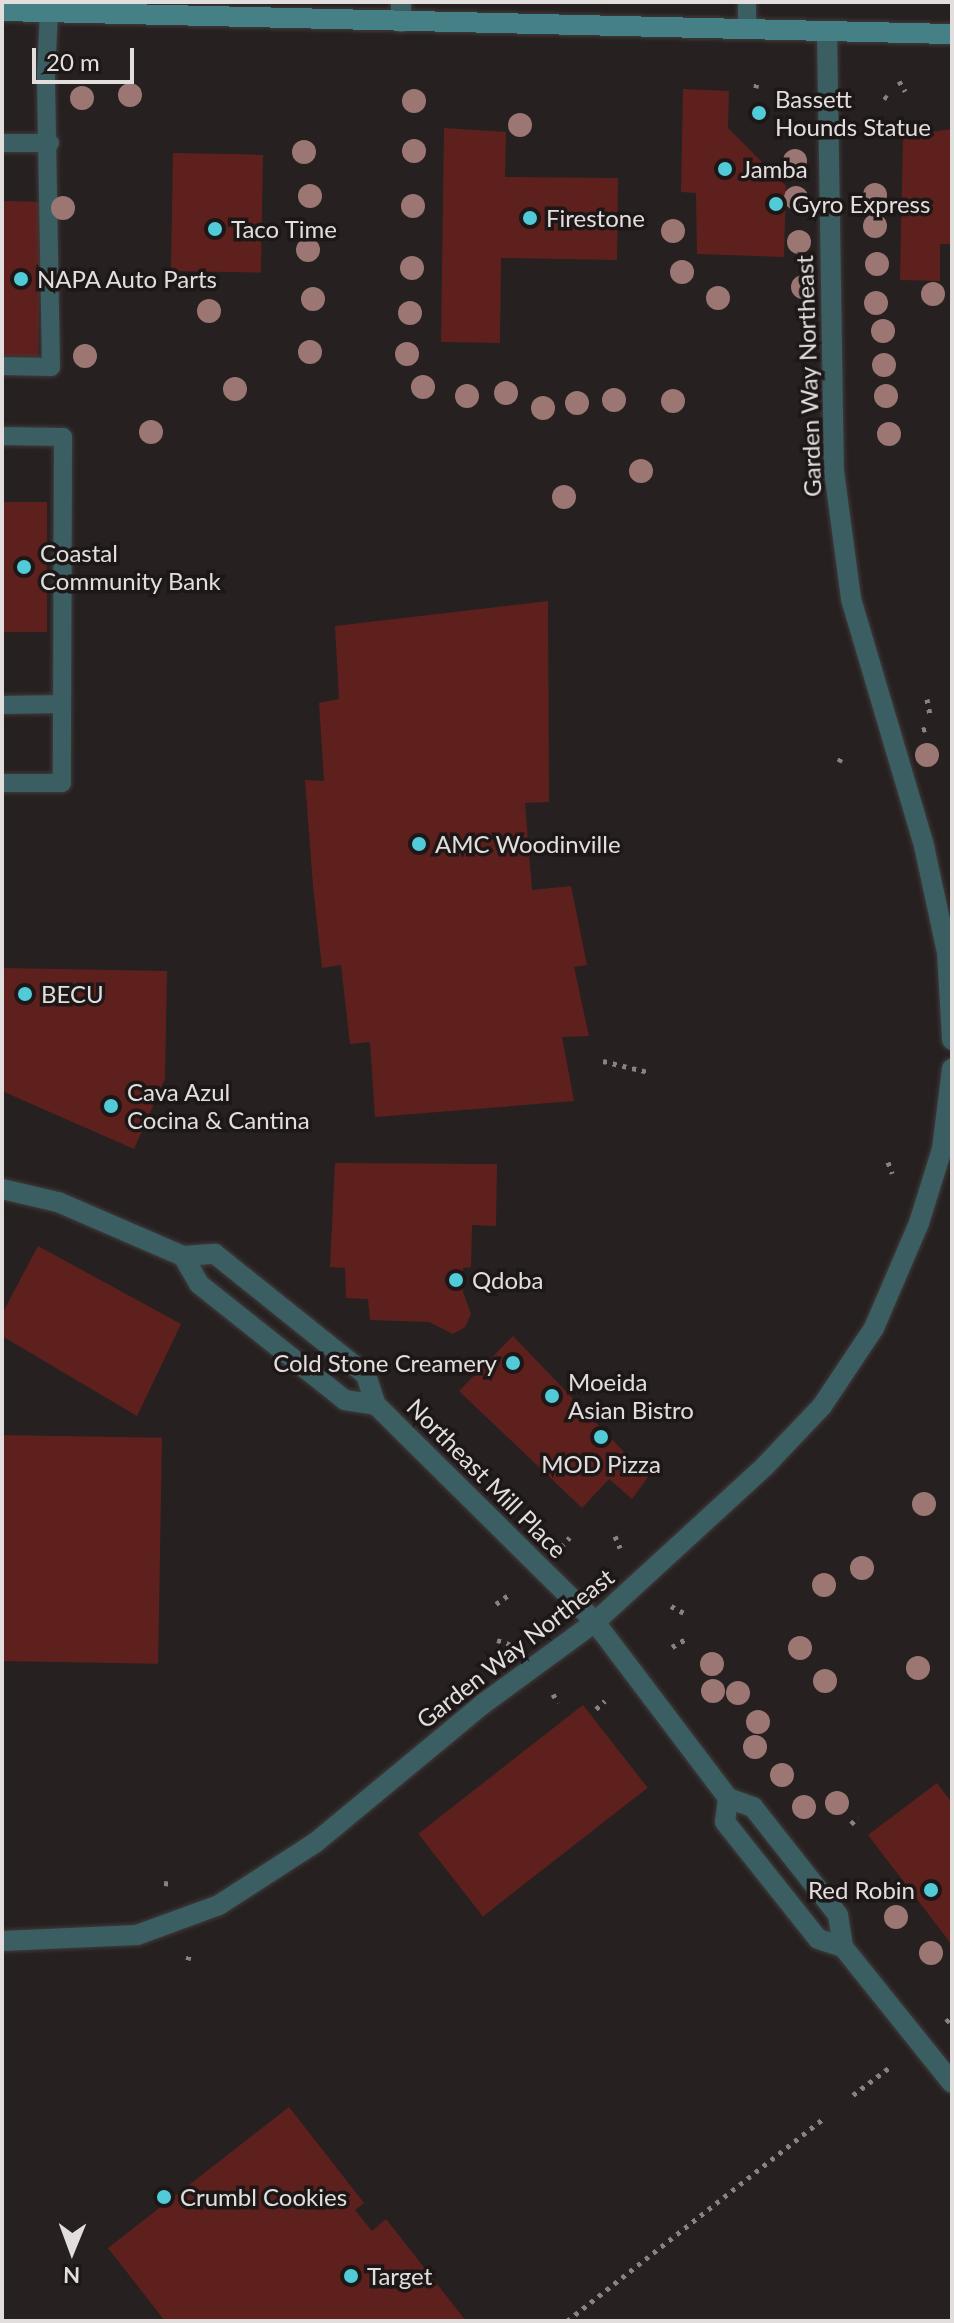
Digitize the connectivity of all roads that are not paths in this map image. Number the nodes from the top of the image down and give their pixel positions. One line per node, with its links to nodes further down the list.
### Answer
1 (747, 2): 6 (lane)
2 (178, 8): 4 (main road); 5 (main road)
3 (2, 11): 4 (main road)
4 (49, 11): 10 (lane)
5 (401, 12): 6 (main road)
6 (747, 30): 7 (main road)
7 (827, 31): 8 (main road); 16 (street, Garden Way Northeast)
8 (952, 34)
9 (2, 143): 10 (lane)
10 (50, 143): 11 (lane)
11 (2, 366)
12 (2, 436): 13 (lane)
13 (62, 704): 14 (lane); 15 (lane)
14 (2, 705)
15 (2, 783)
16 (952, 1040)
17 (952, 1069): 21 (street, Garden Way Northeast)
18 (2, 1189): 19 (street, Northeast Mill Place)
19 (183, 1256): 20 (street, Northeast Mill Place); 20 (street, Northeast Mill Place)
20 (376, 1405): 21 (street, Northeast Mill Place)
21 (595, 1622): 22 (street, Northeast Mill Place); 23 (street, Garden Way Northeast)
22 (728, 1798): 24 (street); 24 (street)
23 (2, 1941)
24 (843, 1947): 25 (street)
25 (952, 2083)

